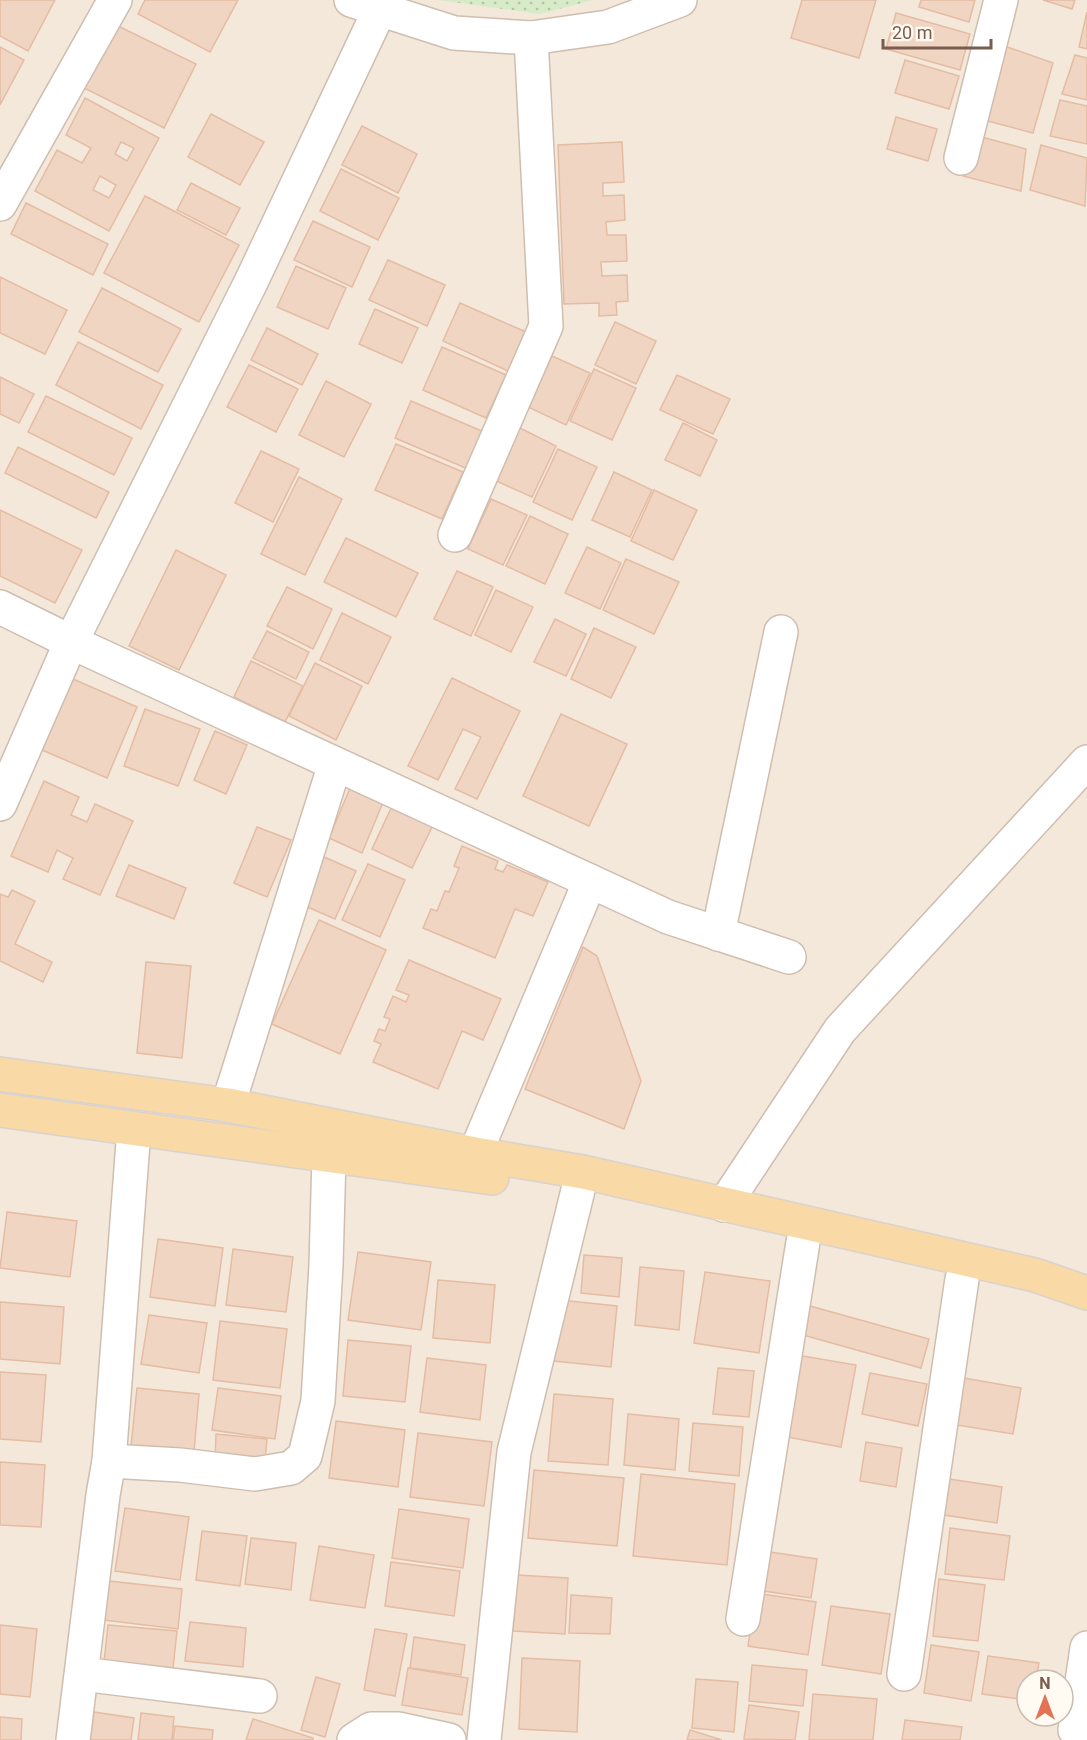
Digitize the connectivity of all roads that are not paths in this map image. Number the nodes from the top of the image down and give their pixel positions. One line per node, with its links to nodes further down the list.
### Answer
1 (115, 0): 7 (street)
2 (680, 0): 5 (street)
3 (1001, 0): 6 (street)
4 (366, 5): 5 (street); 11 (street)
5 (531, 38): 8 (street)
6 (961, 158)
7 (0, 204)
8 (455, 535)
9 (0, 607): 11 (street)
10 (781, 632): 16 (street)
11 (71, 642): 13 (street); 14 (street)
12 (1087, 762): 25 (street)
13 (335, 764): 15 (street); 19 (street)
14 (0, 804)
15 (590, 881): 16 (street); 22 (street)
16 (718, 934): 17 (street)
17 (789, 957)
18 (0, 1074): 19 (main road)
19 (228, 1105): 22 (main road)
20 (0, 1110): 21 (main road)
21 (134, 1129): 23 (main road); 30 (street)
22 (475, 1154): 25 (main road)
23 (329, 1156): 24 (main road); 30 (street)
24 (578, 1190): 26 (main road); 40 (street)
25 (724, 1205): 28 (main road)
26 (803, 1242): 27 (main road); 31 (street)
27 (962, 1279): 29 (main road); 34 (street)
28 (1087, 1293)
29 (1087, 1314)
30 (109, 1461): 33 (street)
31 (743, 1619)
32 (1087, 1648): 36 (street)
33 (82, 1674): 35 (street); 37 (street)
34 (904, 1674)
35 (260, 1696)
36 (1075, 1730)
37 (73, 1740)
38 (354, 1740): 39 (street)
39 (449, 1740)
40 (484, 1740)

